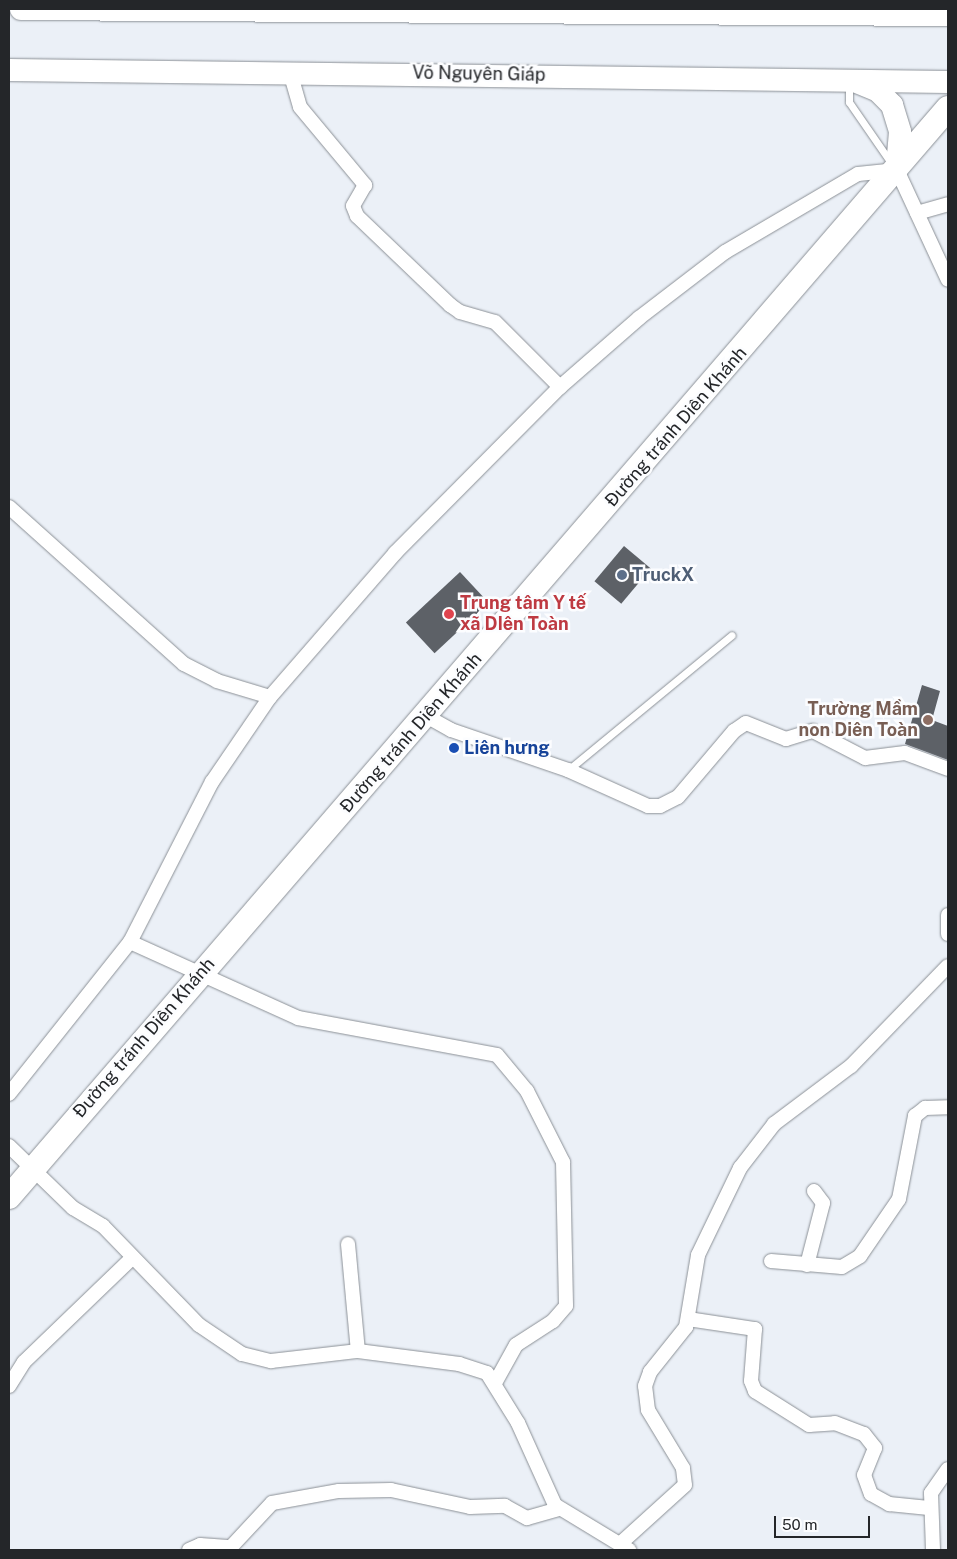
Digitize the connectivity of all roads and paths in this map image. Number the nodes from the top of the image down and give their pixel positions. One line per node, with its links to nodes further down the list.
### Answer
1 (21, 9): 2 (main road)
2 (244, 11): 3 (main road)
3 (759, 12): 4 (main road)
4 (948, 15)
5 (9, 70): 6 (main road, Võ Nguyên Giáp)
6 (290, 72): 7 (main road, Võ Nguyên Giáp); 16 (street)
7 (848, 80): 8 (main road, Võ Nguyên Giáp); 12 (lane); 12 (main road)
8 (948, 82)
9 (948, 108): 11 (highway, Đường tránh Diên Khánh)
10 (948, 123): 11 (main road)
11 (917, 145): 12 (highway, Đường tránh Diên Khánh)
12 (897, 170): 14 (street); 16 (street); 20 (highway, Đường tránh Diên Khánh)
13 (948, 204): 14 (street)
14 (917, 213): 15 (street)
15 (948, 280)
16 (560, 387): 19 (street)
17 (9, 507): 19 (street)
18 (732, 636): 21 (lane)
19 (270, 697): 25 (street)
20 (426, 716): 21 (street); 27 (highway, Đường tránh Diên Khánh)
21 (568, 770): 22 (street)
22 (948, 770)
23 (948, 915): 24 (street)
24 (948, 934)
25 (130, 942): 27 (street); 28 (street)
26 (948, 966): 38 (street)
27 (198, 976): 31 (highway, Đường tránh Diên Khánh); 40 (street)
28 (9, 1094)
29 (948, 1107): 37 (street)
30 (9, 1146): 31 (street)
31 (33, 1167): 33 (highway, Đường tránh Diên Khánh); 35 (street)
32 (814, 1192): 37 (street)
33 (9, 1197)
34 (348, 1244): 39 (street)
35 (133, 1257): 39 (street); 41 (street)
36 (772, 1261): 37 (street)
37 (807, 1265)
38 (688, 1319): 43 (street); 45 (street)
39 (358, 1351): 40 (street)
40 (495, 1382): 44 (street)
41 (9, 1386)
42 (948, 1469): 43 (street)
43 (929, 1508): 47 (street)
44 (559, 1509): 45 (street); 46 (street)
45 (625, 1546)
46 (189, 1550)
47 (933, 1550)

